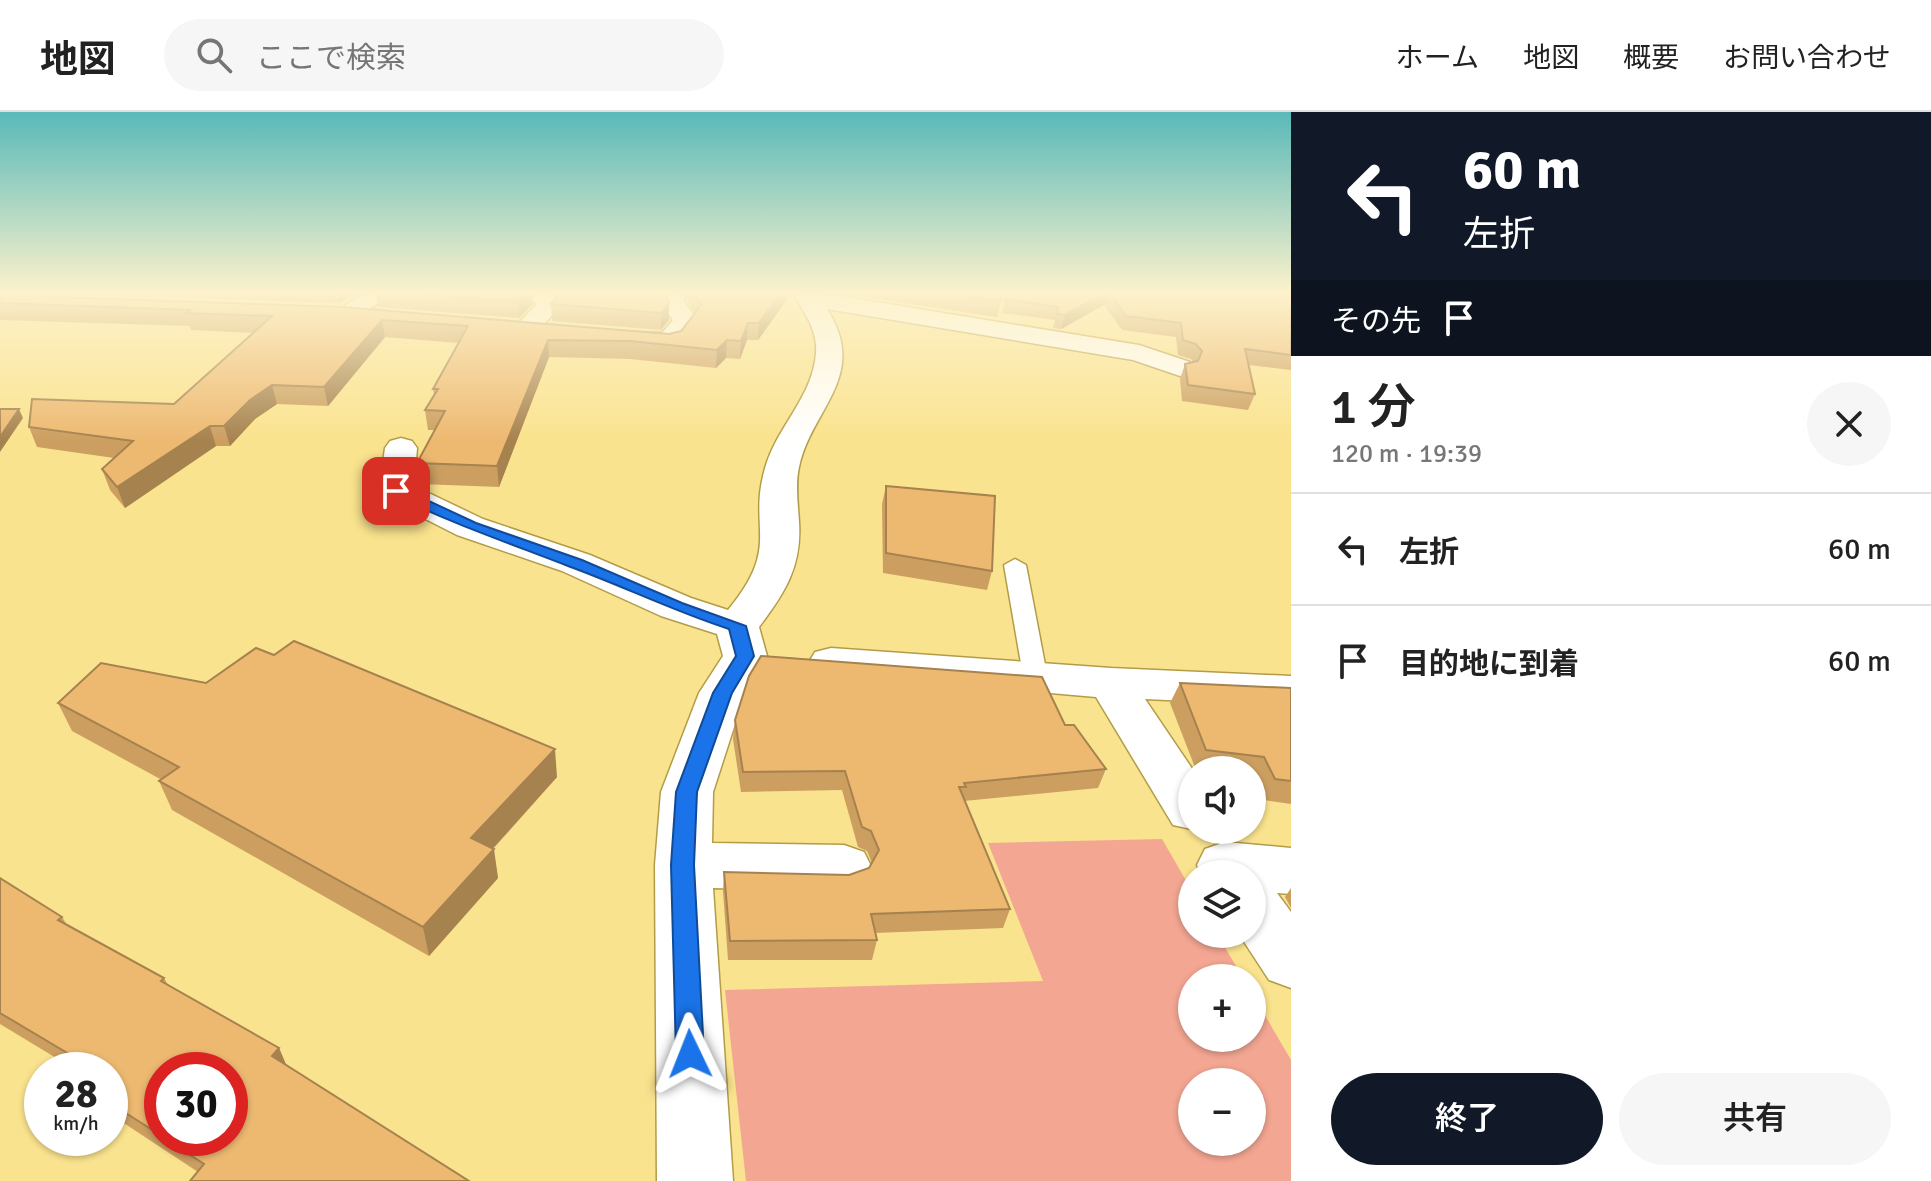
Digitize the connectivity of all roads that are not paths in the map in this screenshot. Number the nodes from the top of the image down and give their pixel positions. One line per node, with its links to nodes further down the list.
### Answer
1 (831, 342): 8 (street)
2 (1076, 342): 4 (street)
3 (1138, 342): 4 (street)
4 (1139, 353): 5 (street)
5 (1180, 368)
6 (401, 448): 8 (street)
7 (1015, 565): 9 (lane)
8 (741, 641): 9 (street); 13 (street)
9 (1035, 675): 10 (street)
10 (1111, 683): 11 (street); 12 (street)
11 (1291, 691)
12 (1178, 789)
13 (683, 865): 14 (street); 19 (street)
14 (844, 868)
15 (1266, 870): 16 (street)
16 (1291, 871)
17 (1266, 924): 18 (street)
18 (1291, 961)
19 (695, 1181)

